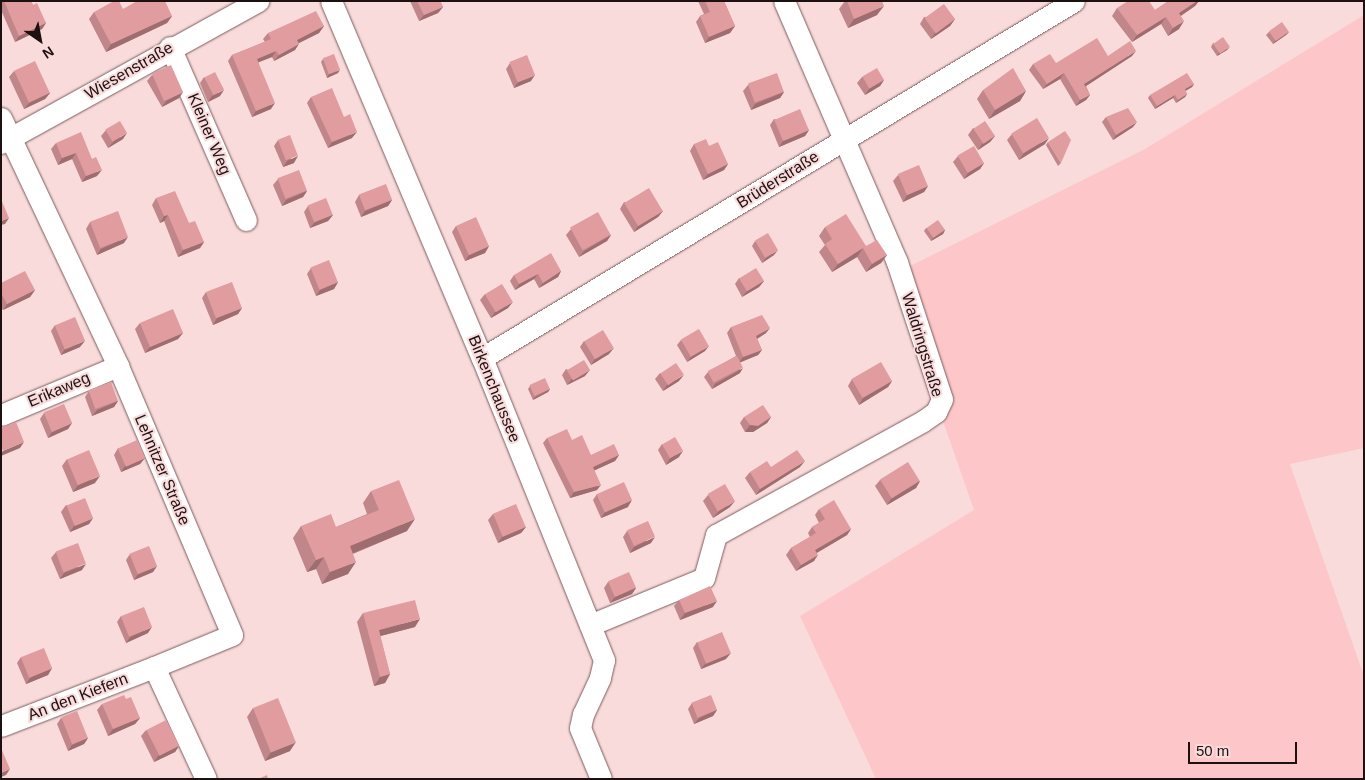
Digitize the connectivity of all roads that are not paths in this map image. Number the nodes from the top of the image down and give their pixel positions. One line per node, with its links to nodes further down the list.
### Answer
1 (258, 1): 5 (street, Wiesenstraße)
2 (332, 1): 10 (street, Birkenchaussee)
3 (784, 1): 7 (street, Waldringstraße)
4 (1074, 1): 7 (street, Brüderstraße)
5 (170, 47): 8 (street, Wiesenstraße); 9 (street, Kleiner Weg)
6 (1, 118): 8 (street, Lehnitzer Straße)
7 (844, 139): 10 (street, Brüderstraße); 13 (street, Waldringstraße)
8 (6, 141): 11 (street, Lehnitzer Straße)
9 (246, 220)
10 (482, 358): 13 (street, Birkenchaussee)
11 (118, 366): 12 (street, Erikaweg); 14 (street, Lehnitzer Straße)
12 (1, 415)
13 (590, 624): 17 (street, Birkenchaussee)
14 (154, 667): 15 (street, An den Kiefern); 16 (street)
15 (1, 726)
16 (206, 779)
17 (601, 779)

